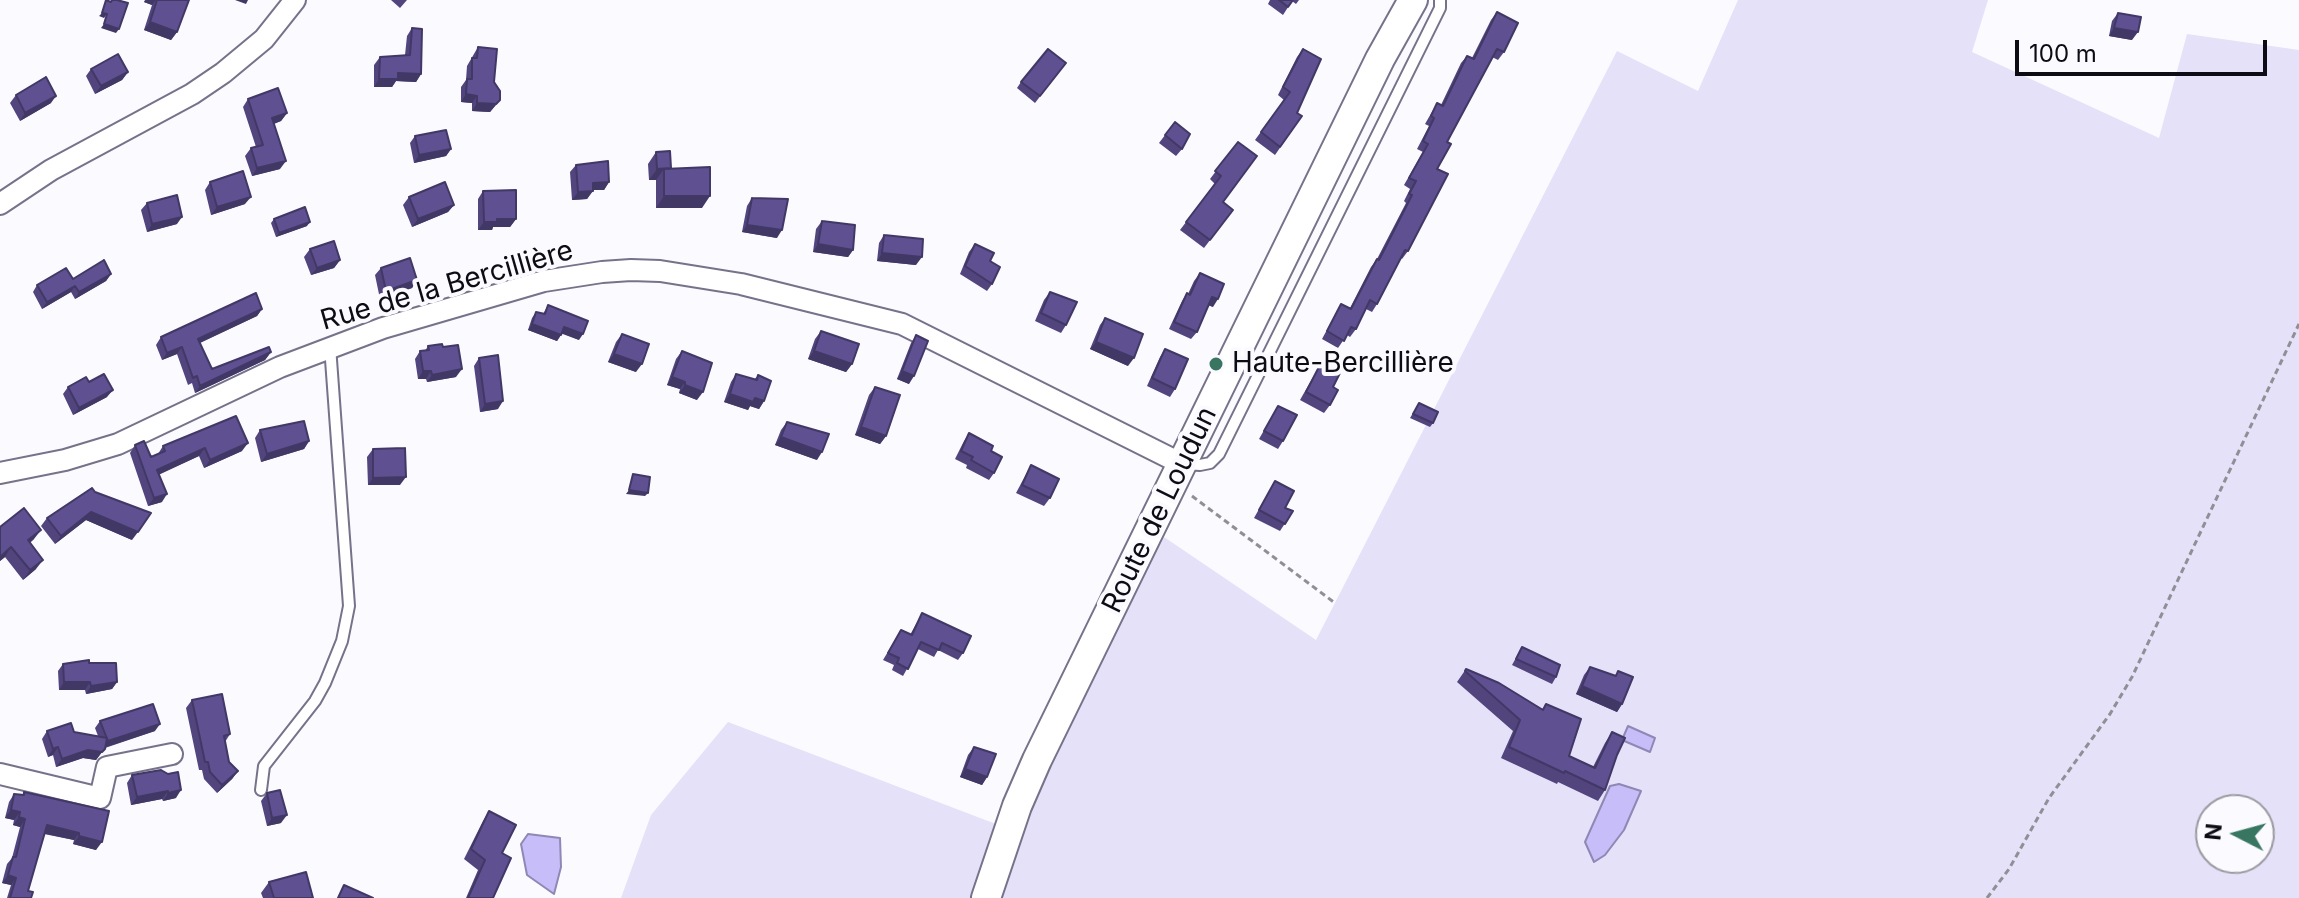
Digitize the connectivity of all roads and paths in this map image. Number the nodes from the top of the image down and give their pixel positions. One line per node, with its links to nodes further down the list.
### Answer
1 (295, 0): 4 (street)
2 (1413, 0): 8 (main road, Route de Loudun)
3 (1440, 0): 8 (lane)
4 (0, 204)
5 (2299, 324): 14 (path)
6 (330, 346): 7 (street, Rue de la Bercillière); 8 (street, Rue de la Bercillière); 12 (lane)
7 (0, 473)
8 (1178, 473): 9 (path); 13 (main road, Route de Loudun)
9 (1335, 603)
10 (172, 754): 11 (street)
11 (0, 774)
12 (261, 790)
13 (986, 898)
14 (1987, 898)

